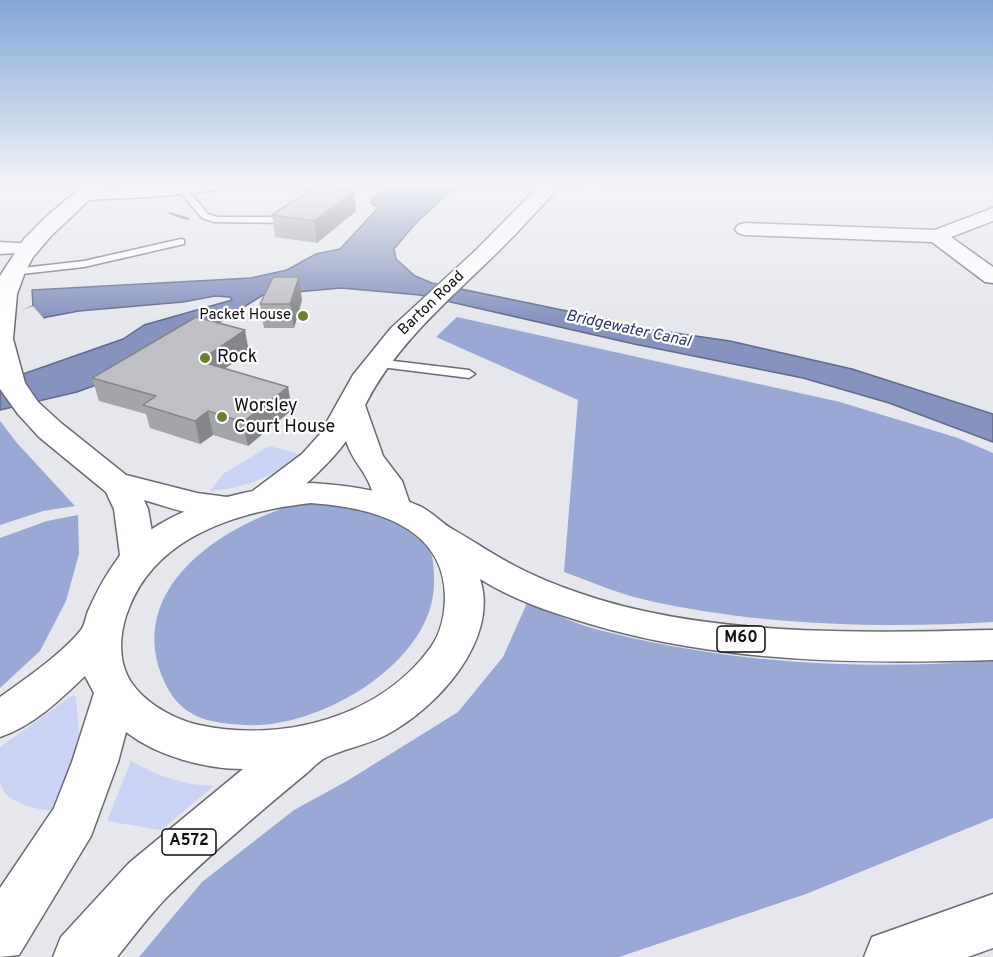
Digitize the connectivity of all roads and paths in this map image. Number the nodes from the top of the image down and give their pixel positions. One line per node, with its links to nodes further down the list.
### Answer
1 (43, 231): 8 (main road, A572)
2 (506, 231): 12 (main road, Barton Road)
3 (791, 231): 5 (street)
4 (951, 231): 5 (street)
5 (937, 236): 10 (street)
6 (182, 242): 9 (lane)
7 (0, 248): 8 (street)
8 (27, 248): 9 (main road, A572)
9 (13, 272): 11 (main road, A572)
10 (993, 278)
11 (1, 321): 15 (main road, A572)
12 (377, 363): 13 (lane); 14 (main road, Barton Road)
13 (469, 374)
14 (350, 405): 16 (main road, Barton Road); 18 (main road)
15 (117, 483): 17 (main road, A572); 19 (main road, A572)
16 (266, 497): 17 (main road, A572); 18 (main road, A572)
17 (230, 507): 19 (main road, A572)
18 (410, 516): 21 (main road, M60); 24 (main road, A572)
19 (126, 576): 20 (main road, A572)
20 (100, 635): 22 (main road, A572); 23 (main road)
21 (993, 645)
22 (116, 693): 24 (main road, A572); 26 (main road)
23 (0, 719)
24 (312, 743): 27 (main road, A572)
25 (993, 921): 28 (main road)
26 (0, 936)
27 (81, 957)
28 (892, 957)

